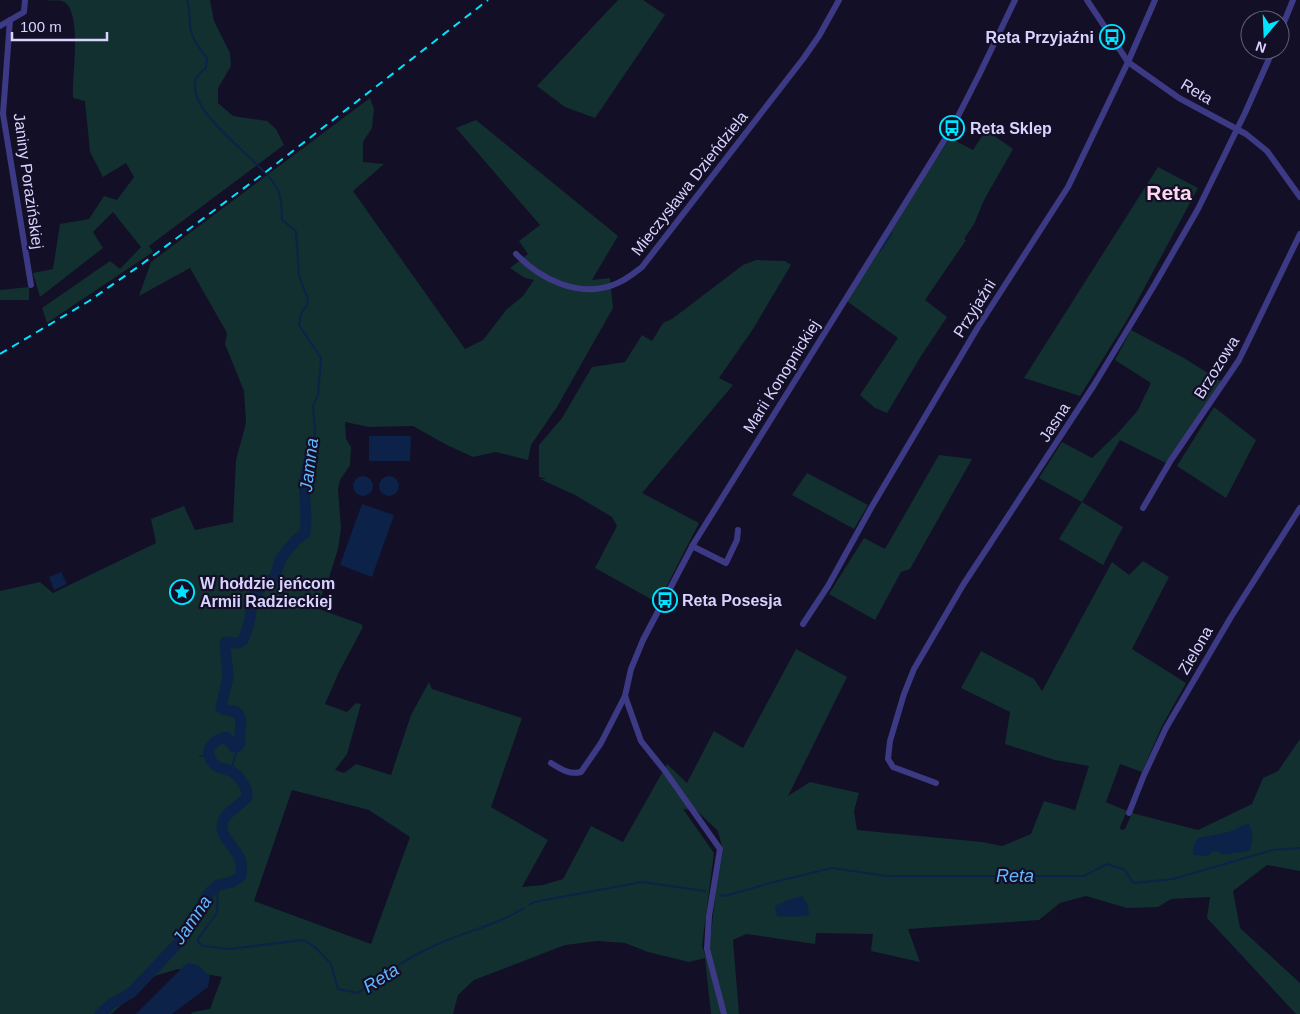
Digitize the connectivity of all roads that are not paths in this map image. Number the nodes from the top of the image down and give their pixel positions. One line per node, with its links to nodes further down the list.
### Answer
1 (25, 0): 6 (street)
2 (839, 0): 13 (street, Mieczysława Dzieńdziela)
3 (1015, 0): 18 (street, Marii Konopnickiej)
4 (1087, 0): 9 (street, Reta)
5 (1155, 0): 9 (street, Przyjaźni)
6 (10, 20): 7 (street); 14 (street, Janiny Porazińskiej)
7 (0, 26)
8 (1268, 60): 10 (street, Jasna)
9 (1128, 62): 10 (street, Reta); 19 (street, Przyjaźni)
10 (1237, 130): 11 (street, Reta); 22 (street, Jasna)
11 (1300, 197)
12 (1300, 234): 15 (street, Brzozowa)
13 (516, 254)
14 (31, 285)
15 (1142, 508)
16 (1300, 508): 23 (street, Zielona)
17 (738, 530): 18 (street)
18 (692, 546): 20 (street, Marii Konopnickiej)
19 (802, 624)
20 (625, 696): 21 (street, Marii Konopnickiej); 24 (street)
21 (550, 763)
22 (936, 783)
23 (1129, 813)
24 (724, 1014)

